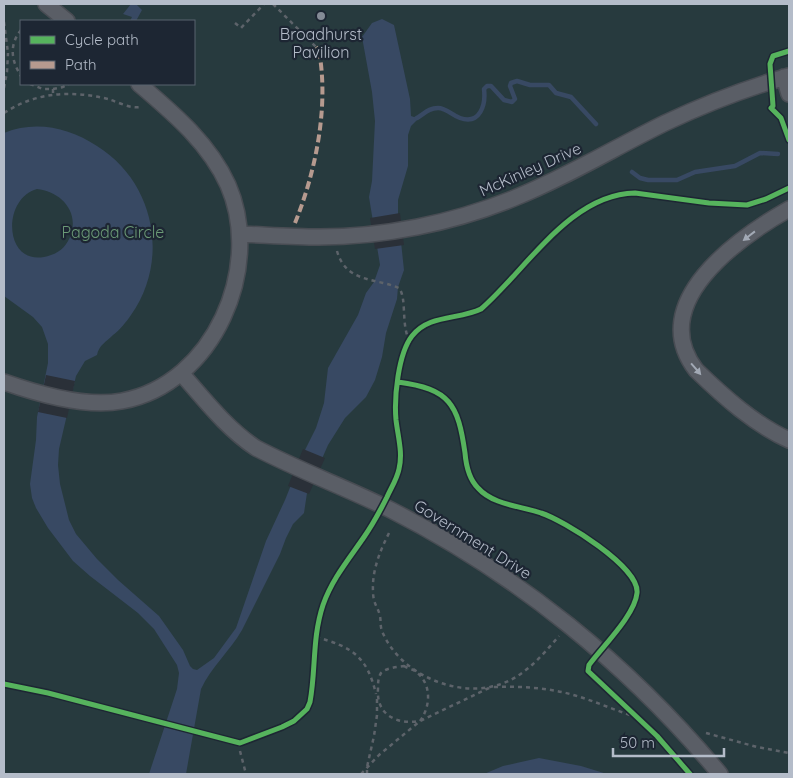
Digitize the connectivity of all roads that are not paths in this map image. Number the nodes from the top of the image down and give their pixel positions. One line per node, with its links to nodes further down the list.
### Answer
1 (46, 4): 2 (street)
2 (66, 20)
3 (787, 76): 5 (street); 7 (street, McKinley Drive)
4 (140, 85): 7 (street)
5 (789, 94)
6 (789, 209): 10 (street, one-way to 10)
7 (240, 234): 8 (street)
8 (181, 373): 9 (street); 11 (street, Government Drive)
9 (4, 382)
10 (789, 440)
11 (720, 774)

